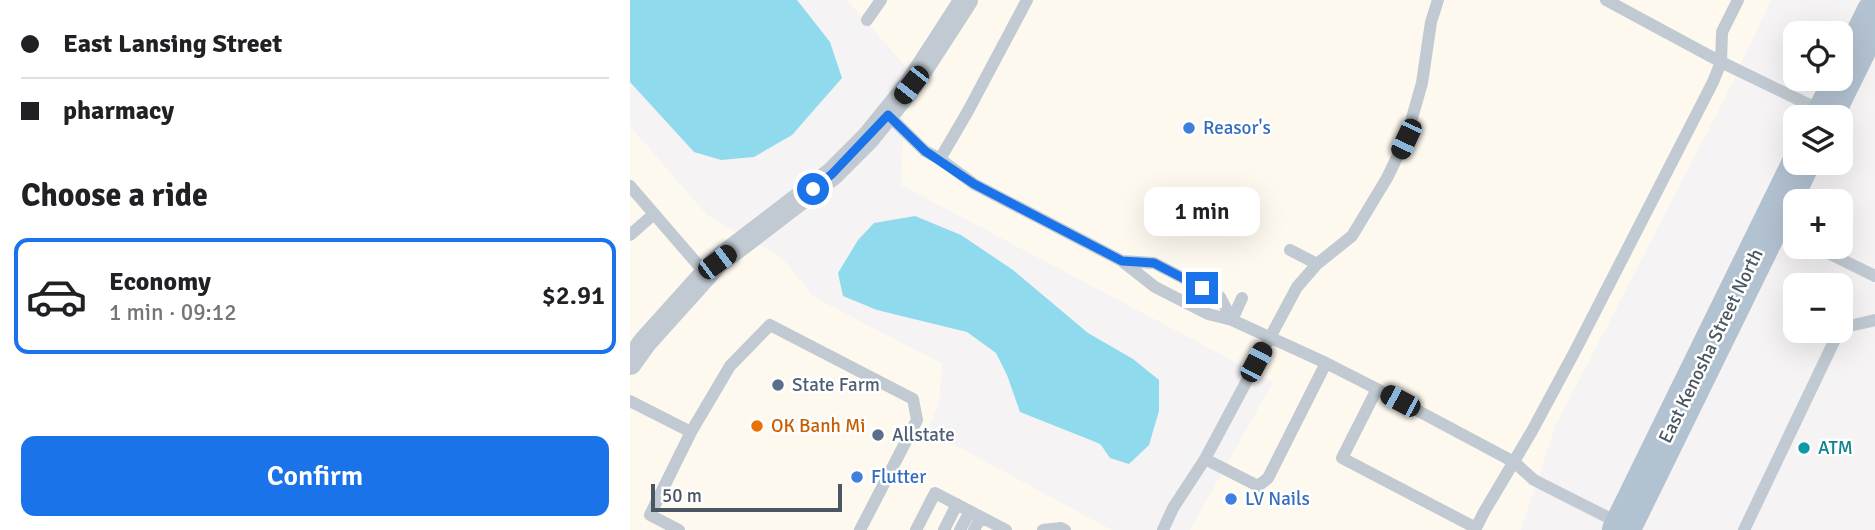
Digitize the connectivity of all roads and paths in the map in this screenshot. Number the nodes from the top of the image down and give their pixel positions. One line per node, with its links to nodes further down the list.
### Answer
1 (881, 0): 7 (lane)
2 (966, 0): 12 (street)
3 (1027, 0): 13 (lane)
4 (1438, 0): 21 (lane)
5 (1606, 0): 9 (lane)
6 (1738, 0): 9 (lane)
7 (867, 20)
8 (1871, 31): 11 (main road)
9 (1721, 62): 10 (lane); 36 (lane)
10 (1805, 105)
11 (1830, 105)
12 (888, 115): 13 (lane); 22 (street)
13 (940, 159): 20 (lane)
14 (630, 186): 15 (lane)
15 (654, 214): 17 (lane); 22 (lane)
16 (1783, 230): 39 (main road, East Kenosha Street North)
17 (630, 235)
18 (1290, 250): 21 (lane)
19 (1840, 259): 23 (lane)
20 (1122, 261): 25 (lane); 25 (lane)
21 (1317, 264): 28 (lane)
22 (706, 274): 30 (street)
23 (1875, 276)
24 (1242, 298): 25 (lane)
25 (1231, 320): 28 (lane)
26 (1875, 320): 27 (lane)
27 (1853, 326)
28 (1269, 338): 31 (lane); 35 (lane)
29 (1833, 343): 51 (lane)
30 (630, 363)
31 (1326, 363): 32 (lane); 35 (lane)
32 (1377, 389): 36 (lane); 41 (lane)
33 (630, 401): 34 (lane)
34 (691, 432): 42 (lane); 43 (lane)
35 (1205, 459): 50 (lane)
36 (1514, 462): 39 (lane); 41 (lane)
37 (957, 505): 38 (lane); 44 (lane); 45 (lane)
38 (975, 514): 46 (lane); 47 (lane); 48 (lane)
39 (1622, 528)
40 (1062, 529): 49 (lane)
41 (1476, 529)
42 (679, 530)
43 (860, 530)
44 (916, 530)
45 (944, 530)
46 (960, 530)
47 (974, 530)
48 (1006, 530)
49 (1043, 530)
50 (1163, 530)
51 (1744, 530)

